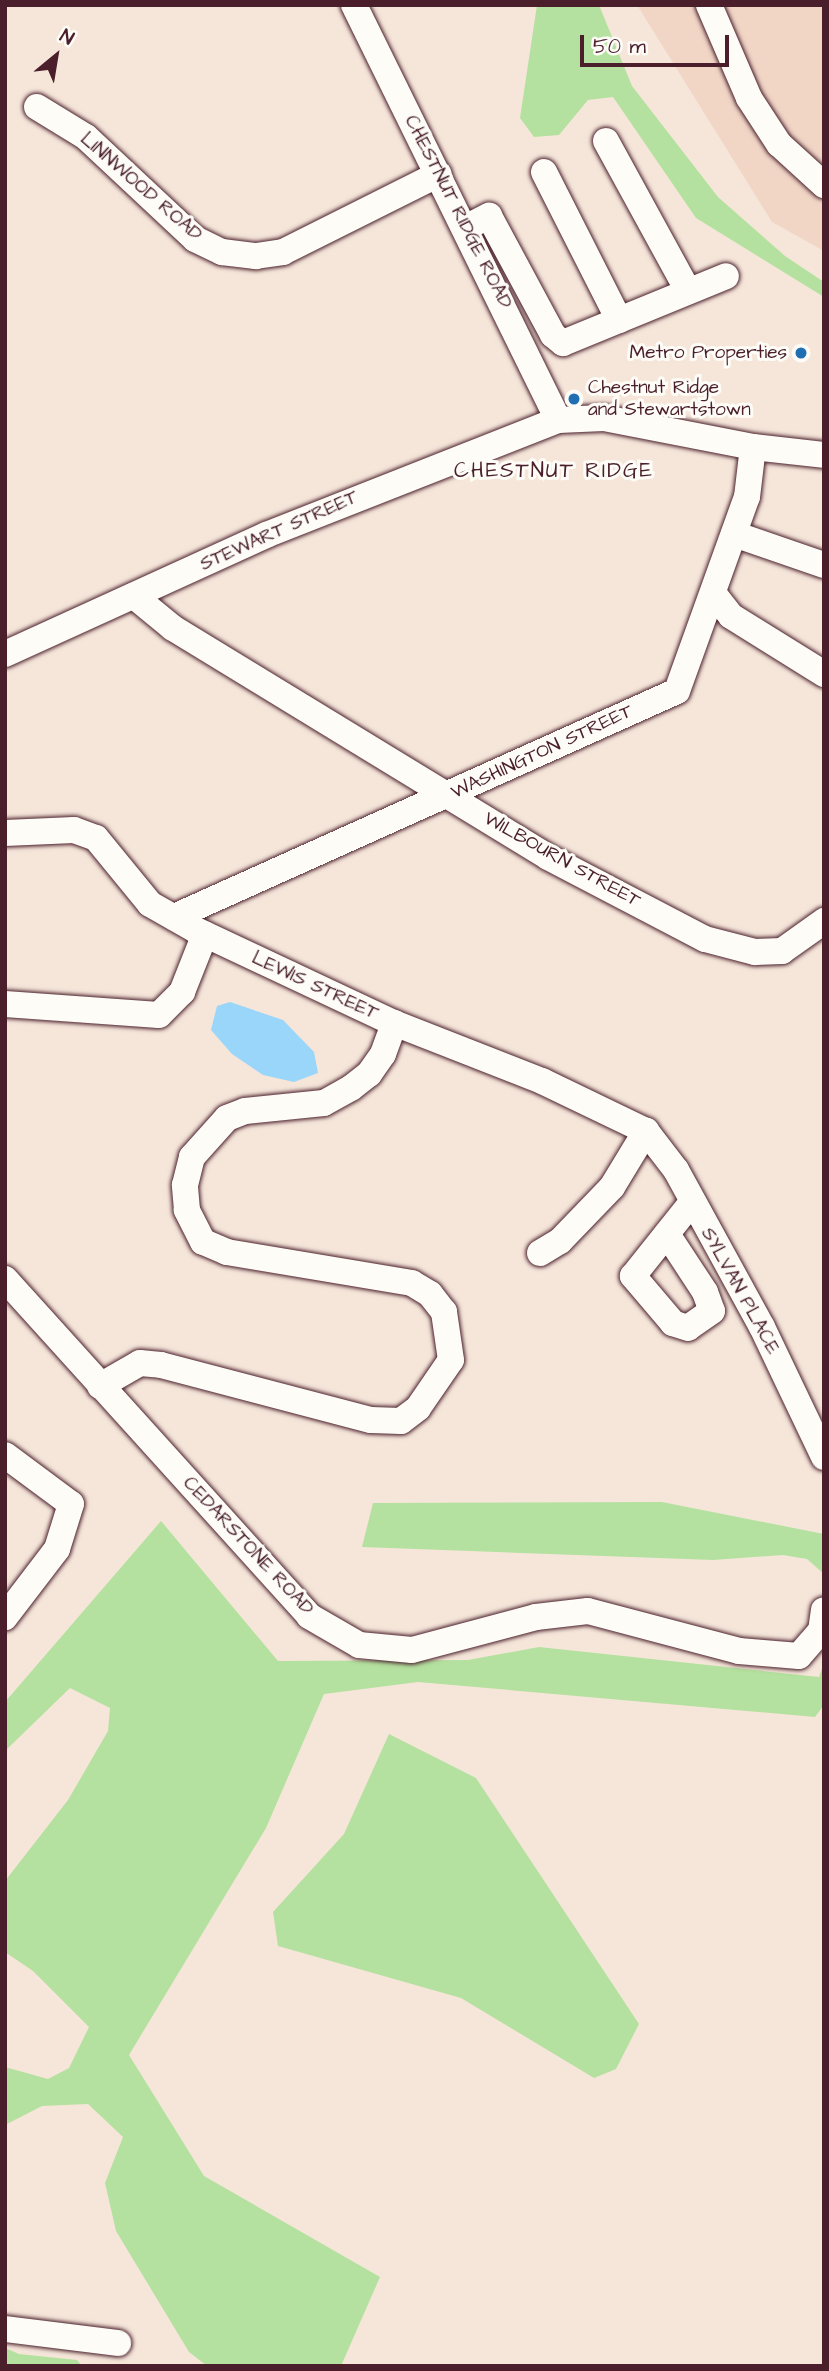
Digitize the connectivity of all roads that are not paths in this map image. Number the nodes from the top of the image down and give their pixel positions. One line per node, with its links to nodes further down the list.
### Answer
1 (354, 5): 6 (street, CHESTNUT RIDGE ROAD)
2 (709, 5): 7 (street)
3 (37, 107): 6 (street, LINNWOOD ROAD)
4 (606, 141): 10 (street)
5 (544, 172): 11 (street)
6 (439, 174): 8 (street, CHESTNUT RIDGE ROAD)
7 (824, 185)
8 (467, 227): 11 (street); 12 (street, CHESTNUT RIDGE ROAD)
9 (726, 276): 10 (street)
10 (688, 292): 11 (street)
11 (619, 320)
12 (558, 420): 13 (street, STEWART STREET); 18 (street, STEWART STREET)
13 (753, 447): 14 (street, STEWART STREET); 15 (street, WASHINGTON STREET)
14 (824, 455)
15 (734, 534): 16 (street); 17 (street, WASHINGTON STREET)
16 (824, 565)
17 (713, 593): 20 (street); 21 (street, WASHINGTON STREET)
18 (134, 596): 19 (street, STEWART STREET); 21 (street, WILBOURN STREET)
19 (5, 654)
20 (824, 674)
21 (449, 795): 23 (street, WASHINGTON STREET); 24 (street, WILBOURN STREET)
22 (5, 833): 23 (street, LEWIS STREET)
23 (174, 917): 25 (street, LEWIS STREET)
24 (824, 921)
25 (205, 934): 26 (street); 27 (street, LEWIS STREET)
26 (5, 1004)
27 (394, 1023): 28 (street, LEWIS STREET); 33 (street)
28 (646, 1131): 29 (street, SYLVAN PLACE); 31 (street)
29 (692, 1202): 30 (street); 35 (street, SYLVAN PLACE)
30 (667, 1234)
31 (540, 1253)
32 (5, 1279): 33 (street, CEDARSTONE ROAD)
33 (100, 1387): 36 (street, CEDARSTONE ROAD)
34 (5, 1455): 37 (street)
35 (824, 1457)
36 (824, 1610)
37 (5, 1617)
38 (5, 2329): 39 (street)
39 (118, 2343)

